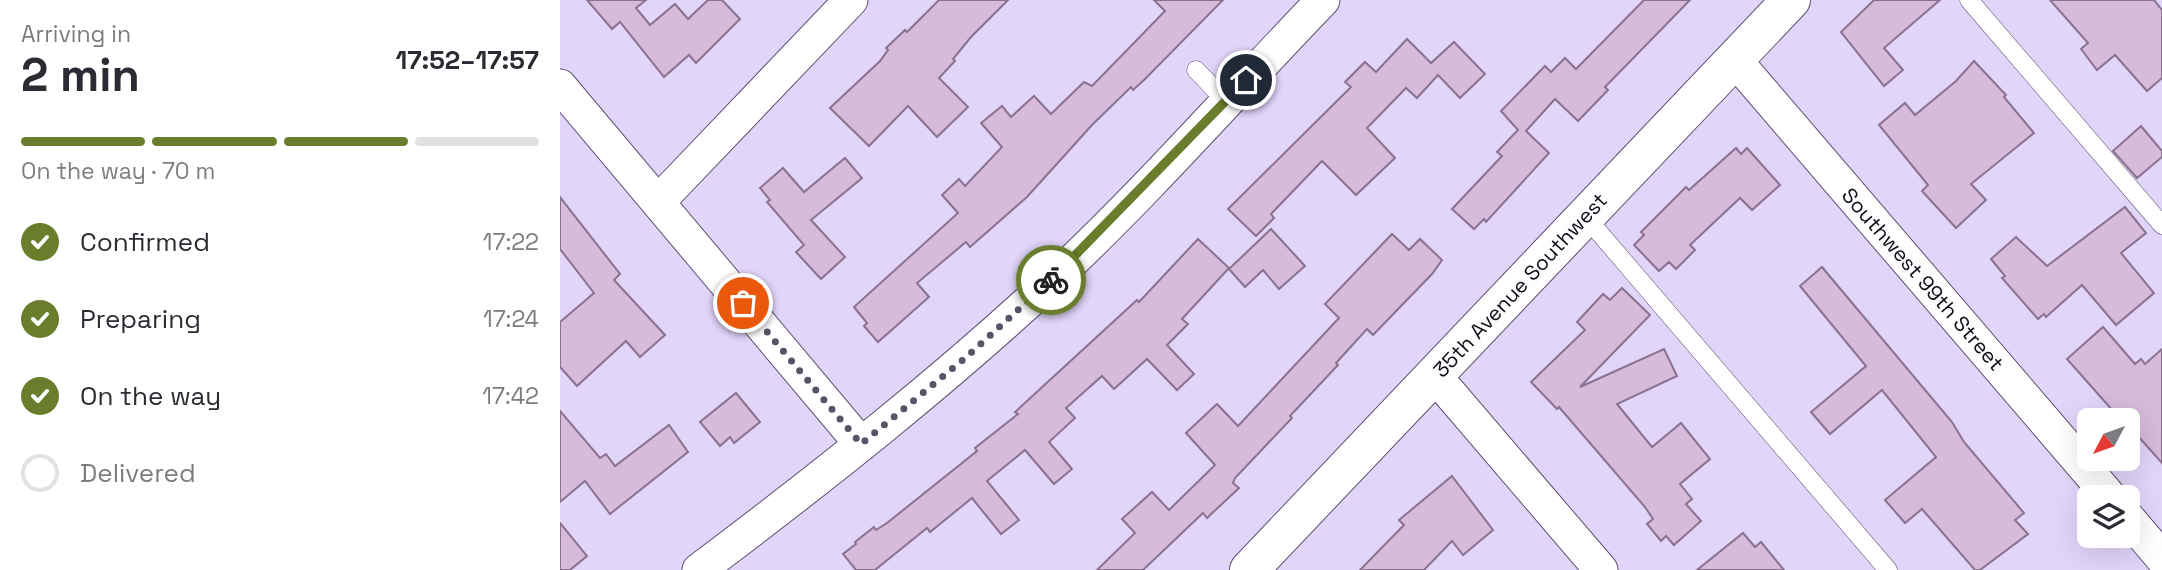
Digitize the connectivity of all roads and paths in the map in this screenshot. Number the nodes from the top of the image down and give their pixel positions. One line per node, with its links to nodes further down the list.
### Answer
1 (851, 0): 9 (street)
2 (1323, 0): 8 (street)
3 (1791, 0): 5 (street, 35th Avenue Southwest)
4 (1969, 0): 11 (lane)
5 (1735, 60): 10 (street, 35th Avenue Southwest); 14 (street, Southwest 99th Street)
6 (1196, 70): 8 (lane)
7 (560, 86): 9 (street)
8 (1226, 101): 13 (street)
9 (658, 202): 13 (street)
10 (1586, 216): 12 (street, 35th Avenue Southwest); 20 (lane)
11 (2162, 225)
12 (1435, 376): 18 (street, 35th Avenue Southwest); 19 (street)
13 (861, 444): 17 (street)
14 (2100, 485)
15 (2140, 532): 16 (street)
16 (2162, 558)
17 (699, 570)
18 (1249, 570)
19 (1601, 570)
20 (1888, 570)

